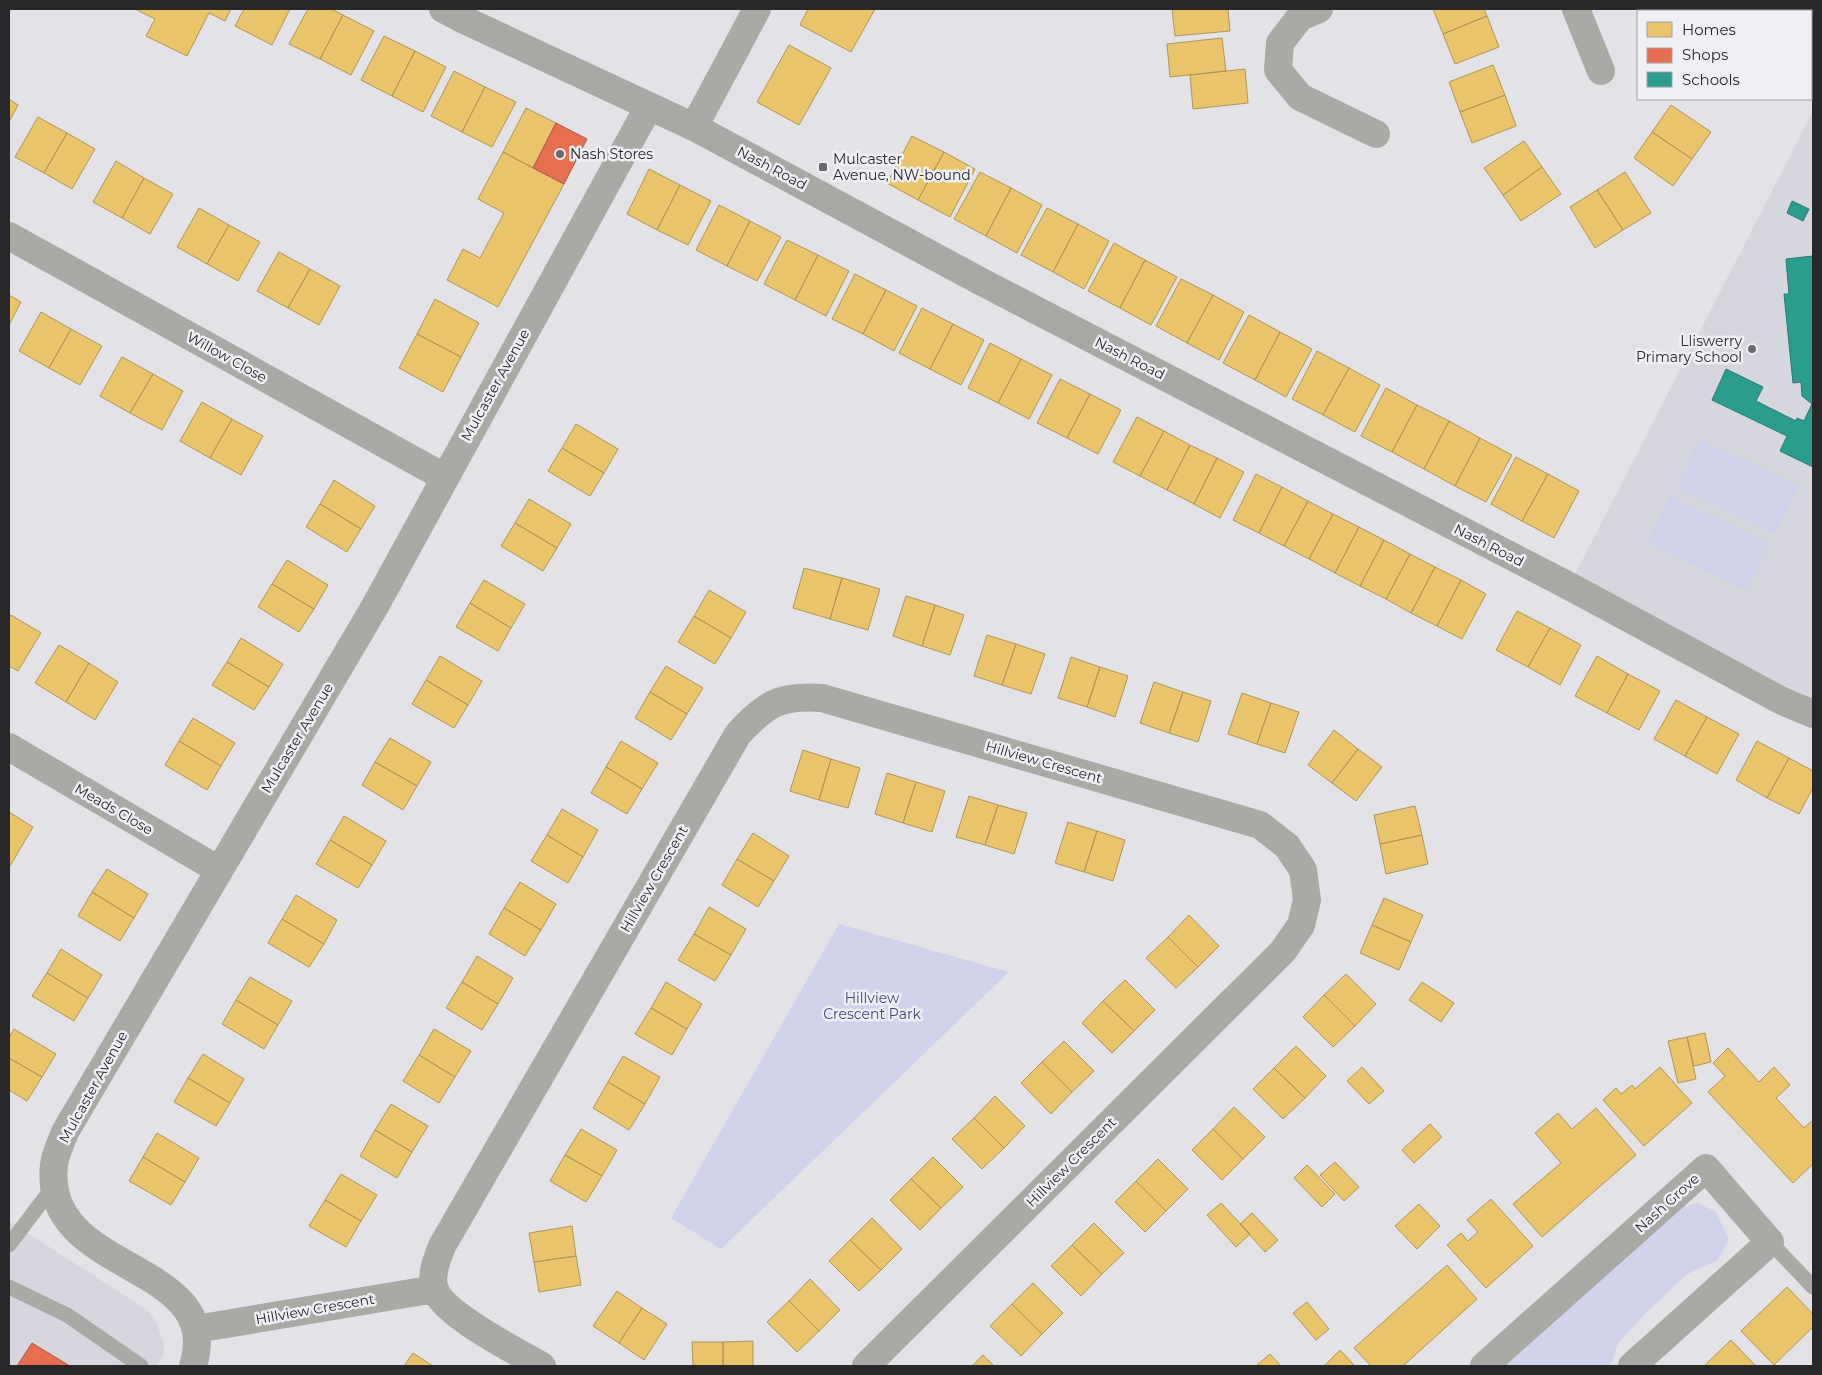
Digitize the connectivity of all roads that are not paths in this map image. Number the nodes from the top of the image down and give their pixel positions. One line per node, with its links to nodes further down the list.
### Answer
1 (443, 9): 6 (street, Nash Road)
2 (757, 9): 7 (street)
3 (1319, 9): 8 (street)
4 (1576, 9): 5 (street)
5 (1601, 71)
6 (649, 106): 7 (street, Nash Road); 10 (street, Mulcaster Avenue)
7 (694, 127): 11 (street, Nash Road)
8 (1376, 134)
9 (9, 236): 10 (street, Willow Close)
10 (444, 477): 13 (street, Mulcaster Avenue)
11 (1813, 714)
12 (9, 747): 13 (street, Meads Close)
13 (219, 870): 14 (street, Mulcaster Avenue)
14 (53, 1187): 16 (lane); 20 (street, Mulcaster Avenue)
15 (1770, 1242): 17 (lane); 25 (street, Nash Grove); 26 (street)
16 (9, 1245)
17 (1813, 1286)
18 (9, 1287): 21 (lane)
19 (435, 1289): 20 (street, Hillview Crescent); 23 (street); 24 (street, Hillview Crescent)
20 (196, 1329): 22 (street)
21 (141, 1366)
22 (193, 1366)
23 (542, 1366)
24 (866, 1366)
25 (1484, 1366)
26 (1632, 1366)

